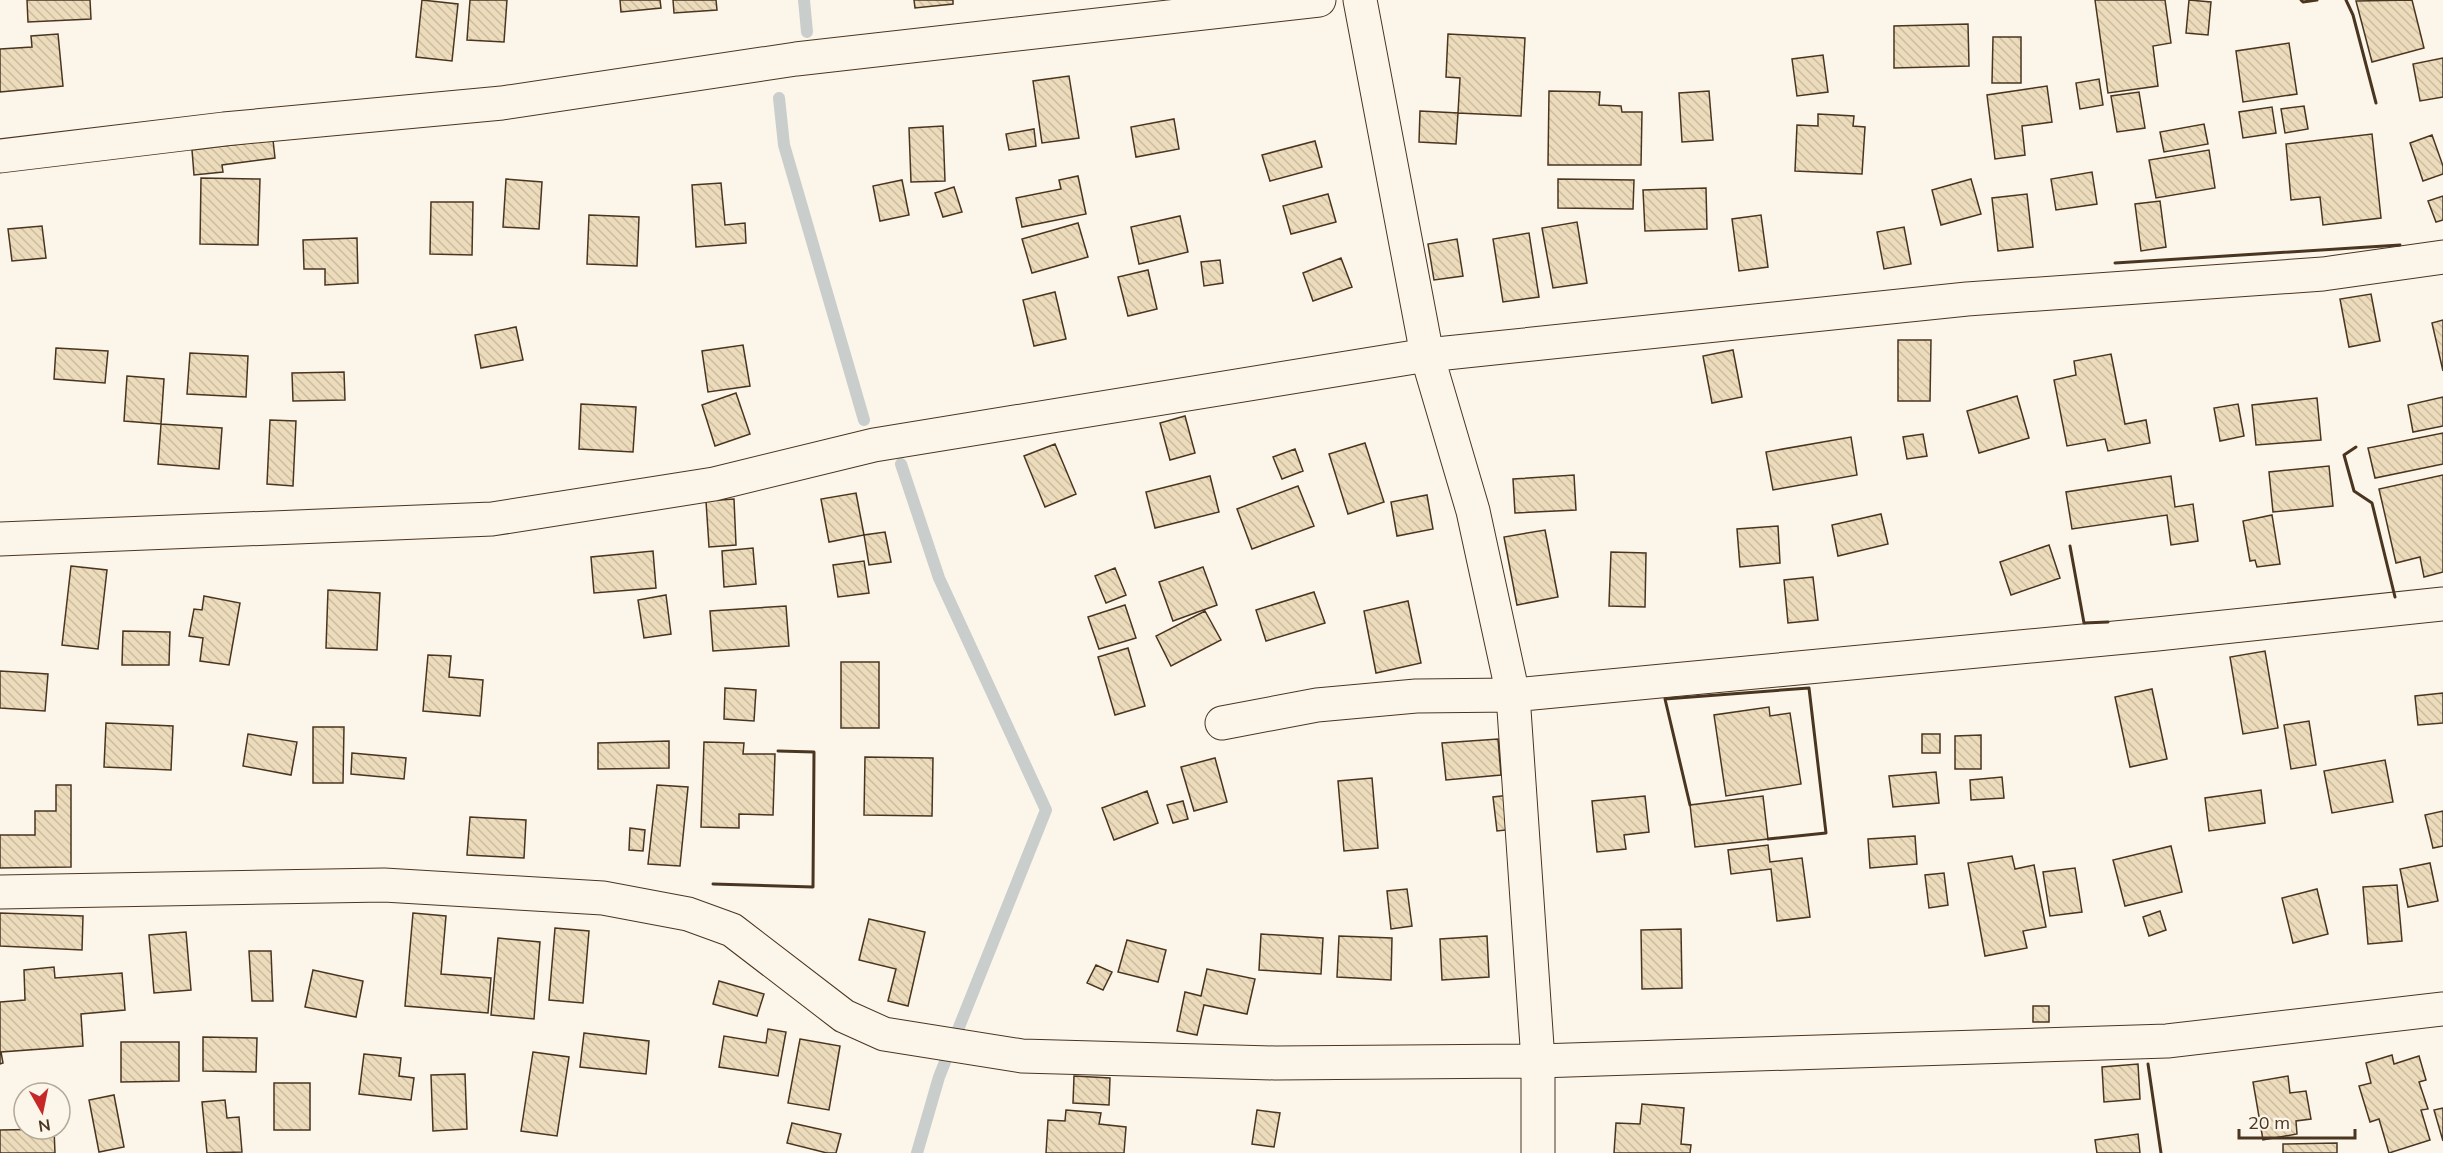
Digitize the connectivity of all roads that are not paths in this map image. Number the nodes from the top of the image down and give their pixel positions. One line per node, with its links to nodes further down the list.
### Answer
1 (1319, 0): 3 (street)
2 (1360, 0): 5 (street)
3 (0, 156)
4 (2443, 257): 5 (street)
5 (1427, 355): 6 (street); 8 (street)
6 (0, 539)
7 (2443, 604): 8 (street)
8 (1513, 695): 9 (street); 12 (street)
9 (1222, 723)
10 (0, 892): 12 (street)
11 (2443, 1008): 12 (street)
12 (1538, 1061): 13 (street)
13 (1538, 1153)

